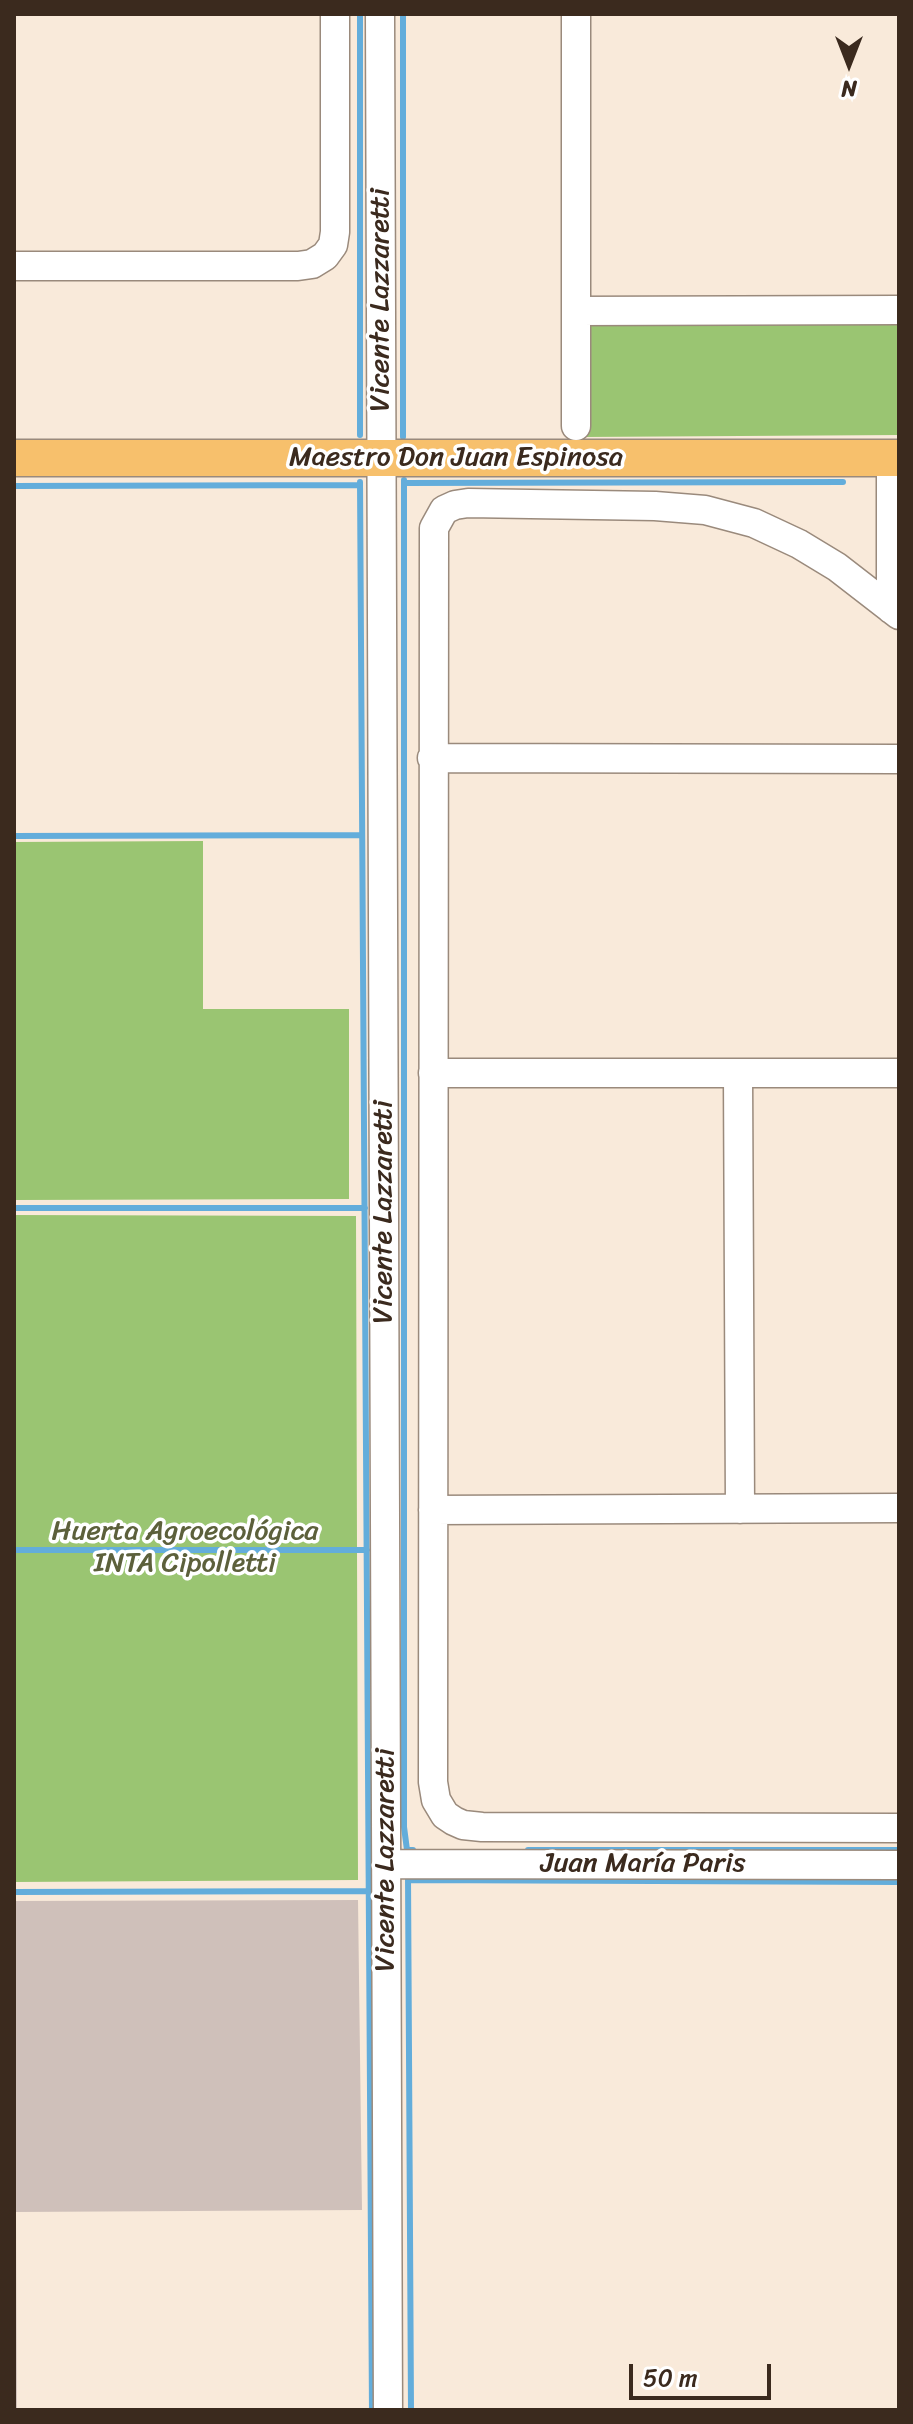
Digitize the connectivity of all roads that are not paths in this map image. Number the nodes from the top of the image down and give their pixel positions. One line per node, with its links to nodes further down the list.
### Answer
1 (335, 14): 4 (street)
2 (380, 14): 9 (street, Vicente Lazzaretti)
3 (576, 14): 6 (street)
4 (14, 266)
5 (899, 310): 6 (street)
6 (576, 311): 7 (street)
7 (576, 426)
8 (14, 458): 9 (main road, Maestro Don Juan Espinosa)
9 (381, 458): 10 (main road, Maestro Don Juan Espinosa); 21 (street, Vicente Lazzaretti)
10 (889, 458): 11 (street)
11 (889, 608): 12 (street)
12 (432, 758): 13 (street); 14 (street)
13 (899, 759)
14 (433, 1073): 15 (street); 19 (street)
15 (738, 1073): 16 (street); 18 (street)
16 (899, 1073)
17 (899, 1508): 18 (street)
18 (740, 1509): 19 (street)
19 (433, 1510): 20 (street)
20 (899, 1828)
21 (386, 1864): 22 (street, Juan María Paris); 23 (street, Vicente Lazzaretti)
22 (899, 1865)
23 (388, 2410)

